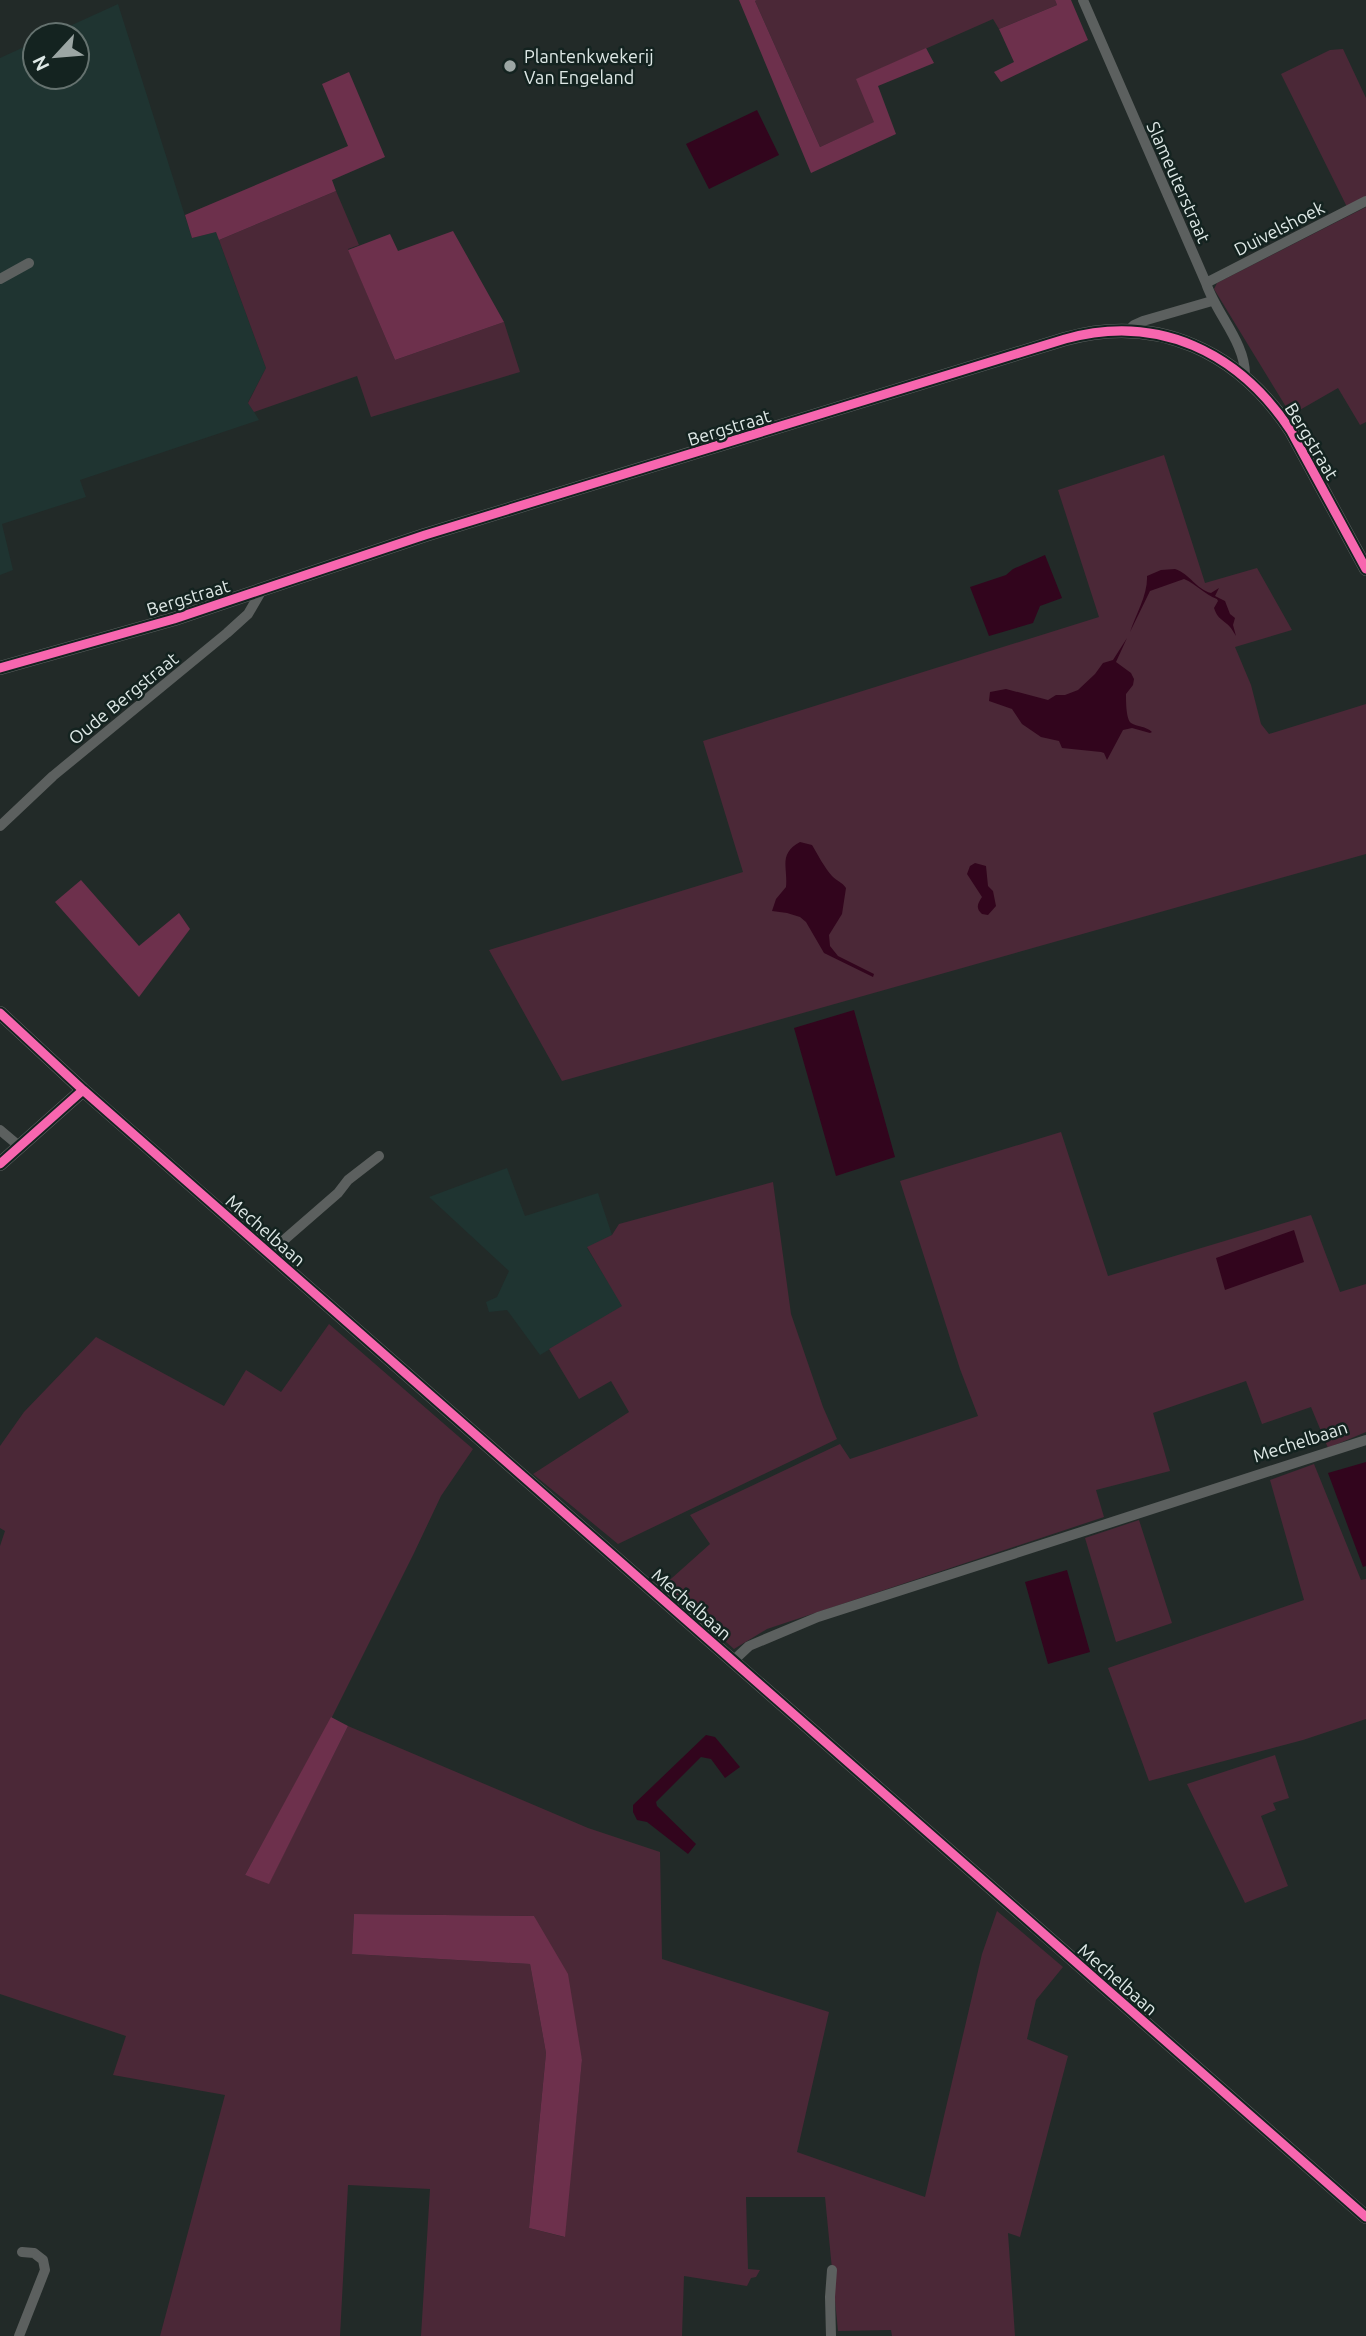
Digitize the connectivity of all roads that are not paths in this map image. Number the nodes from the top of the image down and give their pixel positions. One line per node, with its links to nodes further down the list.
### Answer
1 (1083, 0): 5 (street, Slameuterstraat)
2 (1366, 201): 5 (street, Duivelshoek)
3 (29, 263): 4 (street)
4 (0, 279)
5 (1206, 283): 6 (street, Slameuterstraat)
6 (1212, 301): 7 (street); 8 (street, Slameuterstraat)
7 (1129, 330): 8 (street, Bergstraat); 10 (street, Bergstraat)
8 (1245, 376): 9 (street, Bergstraat)
9 (1366, 569)
10 (262, 590): 11 (street, Bergstraat); 12 (street, Oude Bergstraat)
11 (0, 668)
12 (0, 827)
13 (0, 1013): 14 (street, Mechelbaan)
14 (83, 1090): 16 (street); 19 (street, Mechelbaan)
15 (0, 1130): 16 (street)
16 (19, 1146): 18 (street)
17 (379, 1156): 19 (street, Mechelbaan)
18 (0, 1164)
19 (269, 1253): 21 (street, Mechelbaan)
20 (1366, 1440): 21 (street, Mechelbaan)
21 (734, 1660): 22 (street, Mechelbaan)
22 (1366, 2217)
23 (22, 2252): 25 (street)
24 (832, 2270): 26 (street)
25 (19, 2336)
26 (831, 2336)

